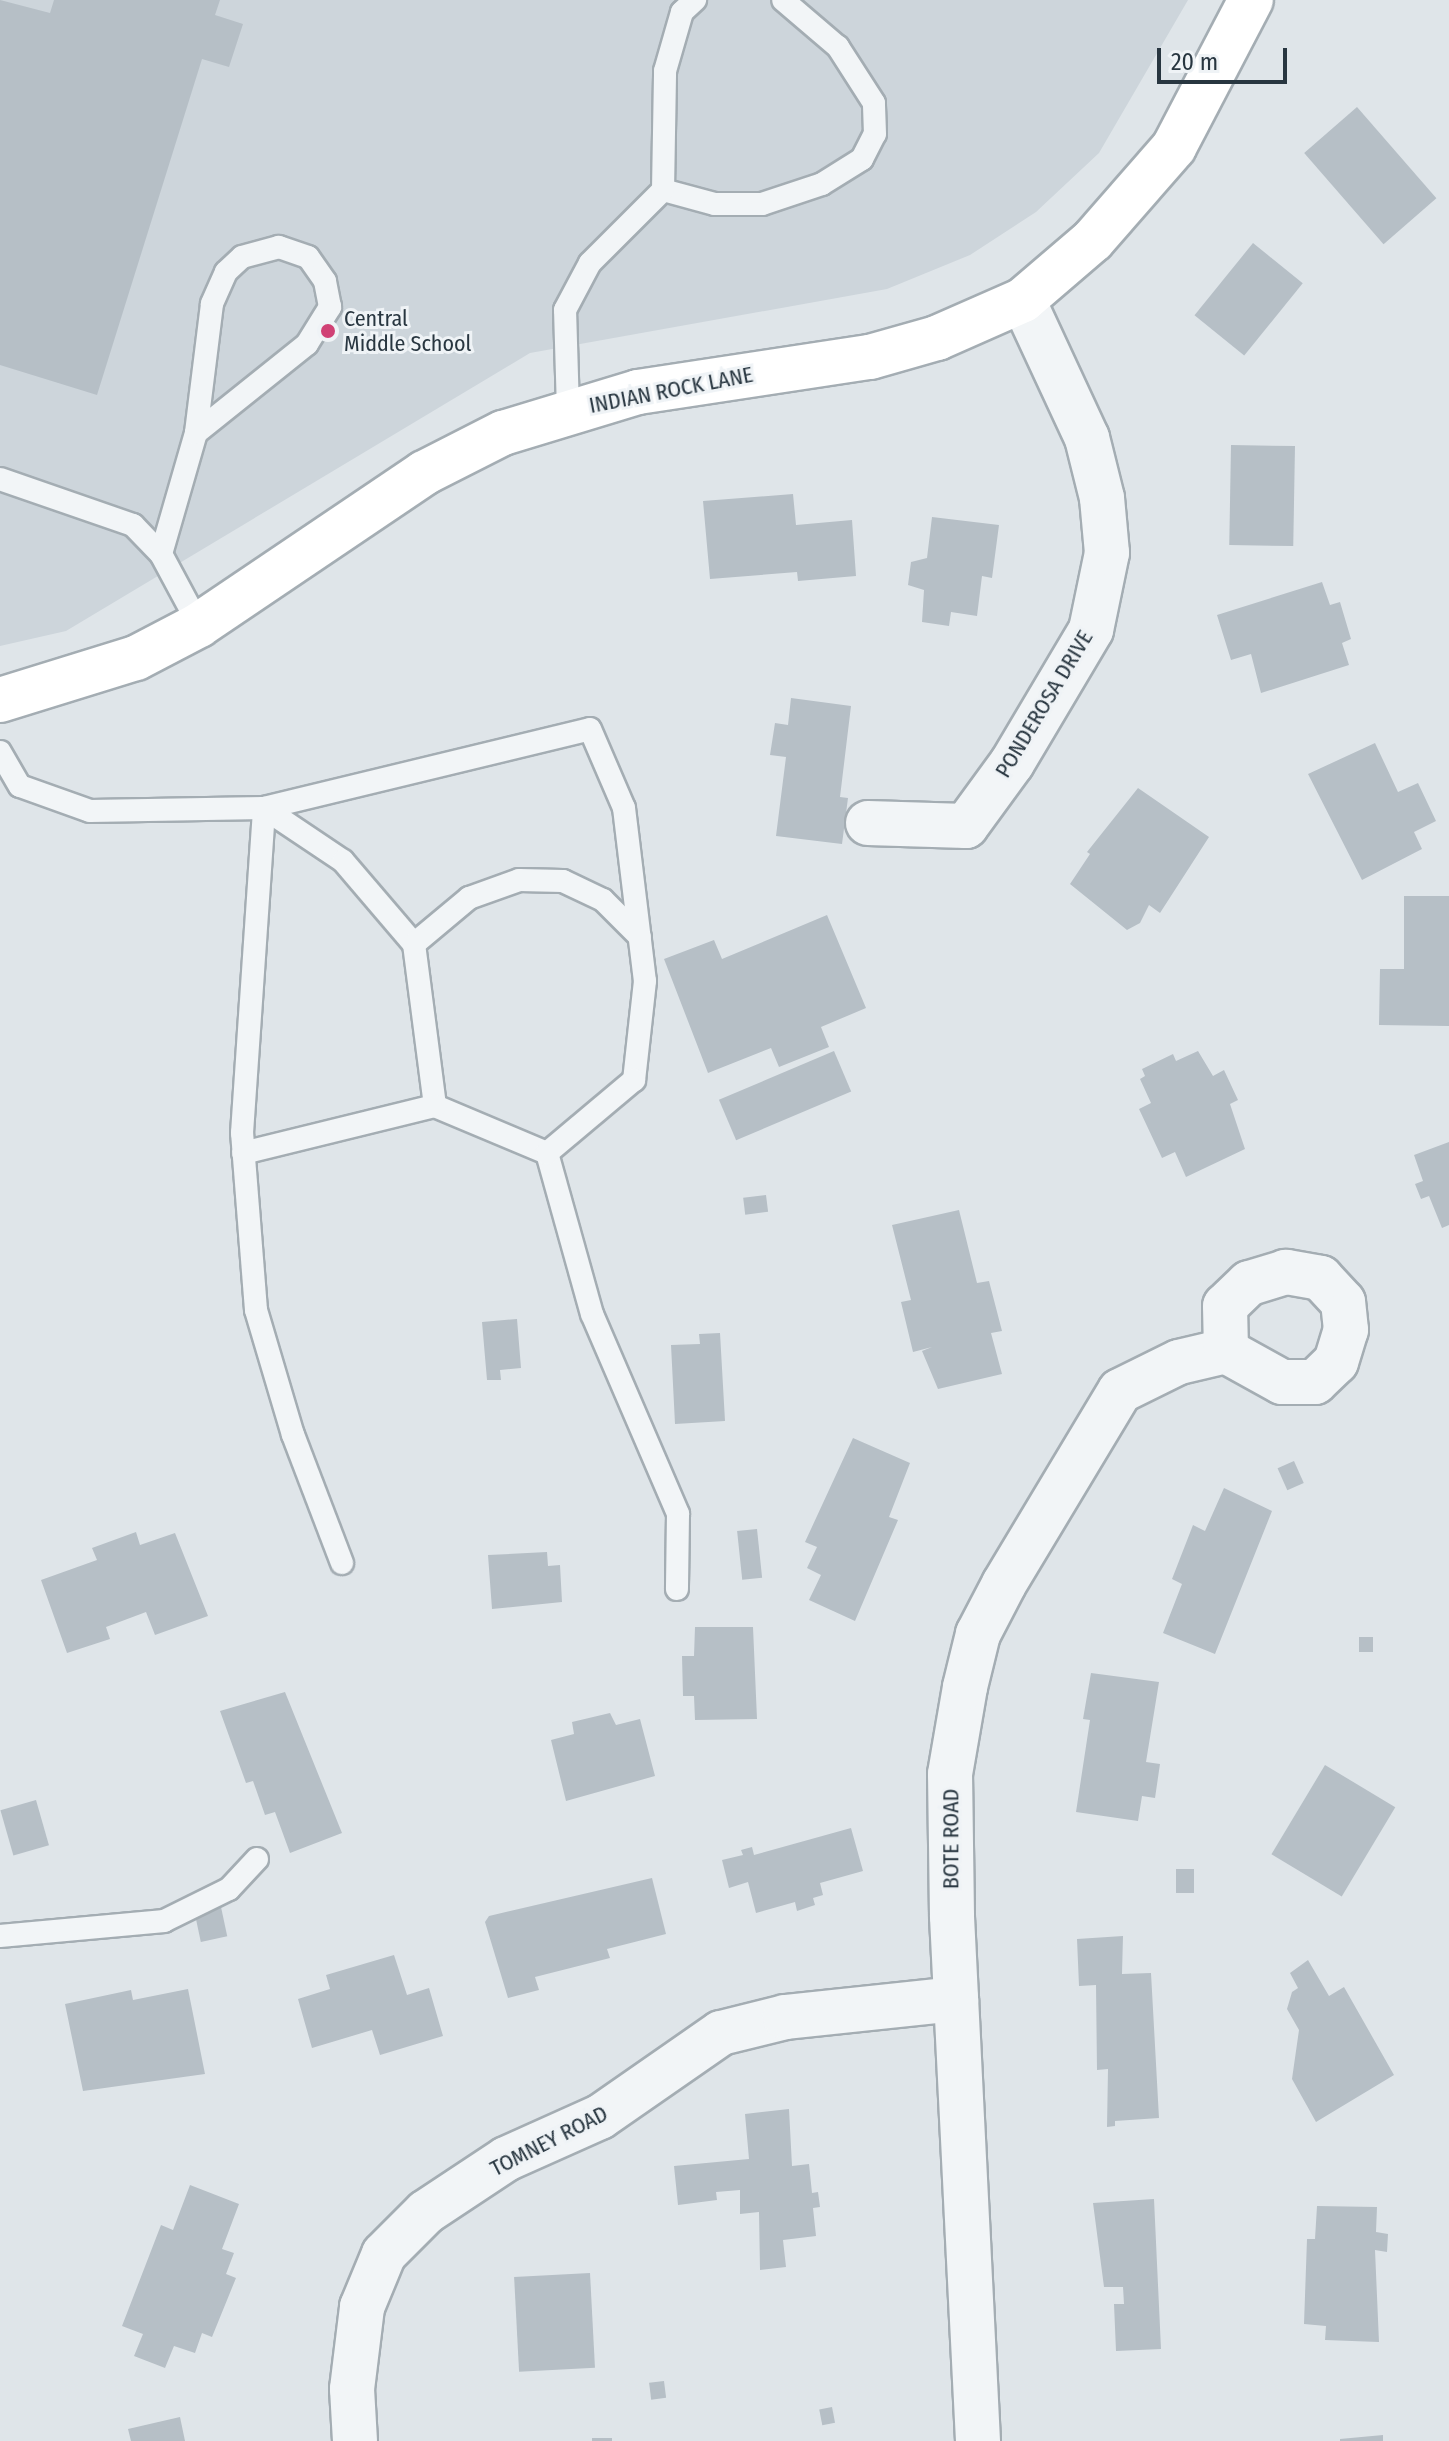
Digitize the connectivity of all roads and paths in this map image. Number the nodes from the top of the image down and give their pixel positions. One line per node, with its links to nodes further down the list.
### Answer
1 (695, 0): 4 (lane)
2 (783, 0): 4 (lane)
3 (1251, 0): 5 (street, INDIAN ROCK LANE)
4 (663, 190): 6 (lane)
5 (1023, 300): 6 (street, INDIAN ROCK LANE); 14 (street, PONDEROSA DRIVE)
6 (568, 410): 10 (street, INDIAN ROCK LANE)
7 (196, 433): 7 (lane); 9 (lane)
8 (0, 479): 9 (lane)
9 (161, 554): 10 (lane)
10 (199, 625): 11 (street, INDIAN ROCK LANE)
11 (0, 700)
12 (0, 752): 13 (lane)
13 (264, 808): 15 (lane); 16 (lane); 18 (lane)
14 (868, 823)
15 (640, 937): 16 (lane); 19 (lane)
16 (414, 944): 17 (lane)
17 (435, 1106): 18 (lane); 19 (lane)
18 (243, 1153): 21 (lane)
19 (547, 1153): 22 (lane)
20 (1226, 1351): 25 (street, BOTE ROAD)
21 (342, 1563)
22 (677, 1589)
23 (257, 1859): 24 (lane)
24 (0, 1936)
25 (956, 1999): 26 (street, TOMNEY ROAD); 27 (street, BOTE ROAD)
26 (355, 2441)
27 (978, 2441)

